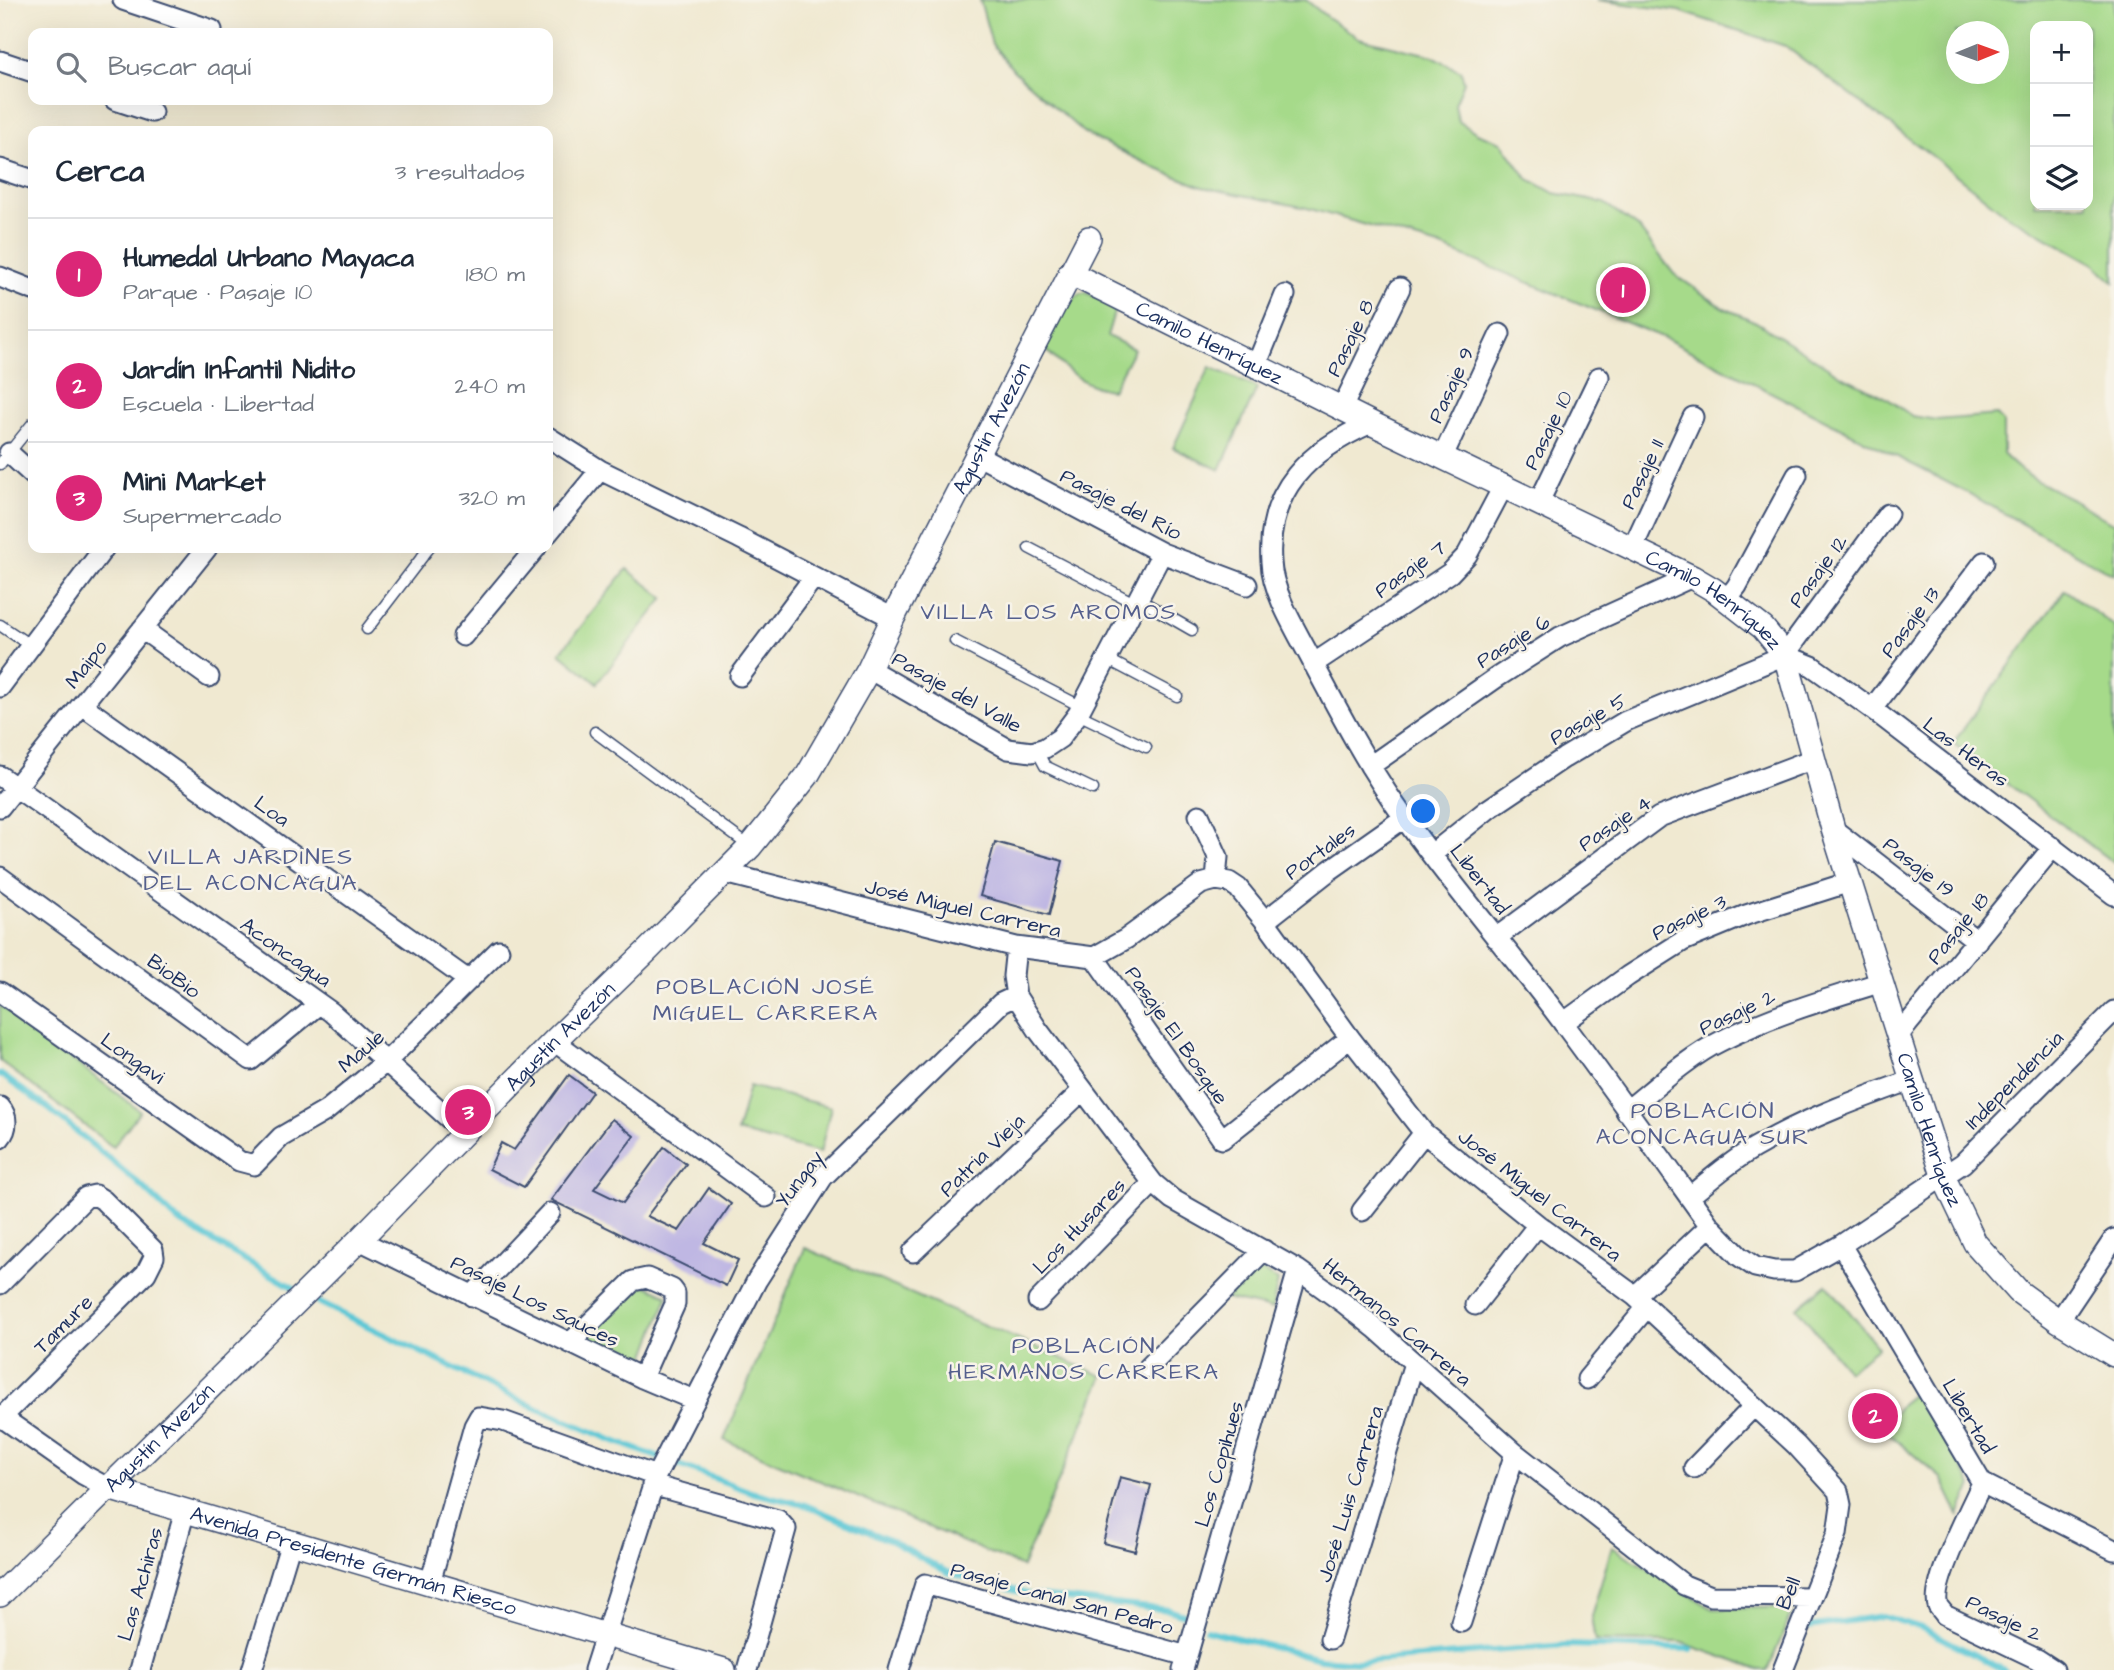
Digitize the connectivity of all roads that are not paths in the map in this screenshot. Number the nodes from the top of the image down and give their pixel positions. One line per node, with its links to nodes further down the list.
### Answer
1 (123, 0): 2 (street)
2 (206, 28)
3 (0, 61): 4 (street)
4 (28, 70)
5 (131, 105): 6 (street)
6 (152, 112)
7 (0, 169): 8 (street)
8 (28, 178)
9 (1088, 238): 10 (street, Agustín Avezón)
10 (1070, 273): 16 (street, Camilo Henríquez); 24 (street, Agustín Avezón)
11 (0, 277): 12 (street)
12 (28, 288)
13 (1400, 288): 18 (street, Pasaje 8)
14 (1286, 295): 16 (street)
15 (1500, 334): 25 (street, Pasaje 9)
16 (1255, 366): 18 (street, Camilo Henríquez)
17 (1599, 377): 30 (street, Pasaje 10)
18 (1342, 408): 20 (street, Camilo Henríquez)
19 (1692, 417): 34 (street, Pasaje 11)
20 (1371, 423): 25 (street, Camilo Henríquez); 56 (street, Libertad)
21 (28, 428): 23 (lane)
22 (553, 440): 26 (street)
23 (3, 454): 27 (street)
24 (977, 455): 39 (street, Pasaje del Río); 46 (street, Agustín Avezón)
25 (1443, 456): 29 (street, Camilo Henríquez)
26 (600, 470): 32 (street); 41 (street)
27 (28, 472)
28 (1797, 475): 44 (street)
29 (1504, 485): 30 (street, Camilo Henríquez); 56 (street, Pasaje 7)
30 (1539, 502): 34 (street, Camilo Henríquez)
31 (1888, 514): 54 (street, Pasaje 12)
32 (553, 527)
33 (1029, 548): 45 (lane)
34 (1632, 549): 42 (street, Camilo Henríquez)
35 (100, 553): 53 (street)
36 (203, 553): 48 (street, Maipo)
37 (425, 553): 49 (lane)
38 (532, 553): 51 (street)
39 (1162, 553): 43 (street, Pasaje del Río); 45 (street, Pasaje del Valle)
40 (1984, 562): 63 (street, Pasaje 13)
41 (814, 577): 46 (street); 58 (street)
42 (1692, 577): 44 (street, Camilo Henríquez); 69 (street, Pasaje 6)
43 (1247, 585)
44 (1727, 599): 54 (street, Camilo Henríquez)
45 (1137, 601): 50 (lane); 55 (street, Pasaje del Valle)
46 (893, 618): 57 (street, Agustín Avezón)
47 (0, 625): 53 (lane)
48 (142, 629): 59 (street); 62 (street, Maipo)
49 (367, 629)
50 (1192, 630)
51 (463, 636)
52 (955, 641): 64 (lane)
53 (31, 646): 60 (street)
54 (1785, 655): 63 (street, Las Heras); 68 (street, Camilo Henríquez); 79 (street, Pasaje 5)
55 (1107, 659): 61 (lane); 64 (street, Pasaje del Valle)
56 (1314, 664): 69 (street, Libertad)
57 (869, 669): 67 (street, Pasaje del Valle); 77 (street, Agustín Avezón)
58 (740, 676)
59 (209, 677)
60 (0, 687)
61 (1177, 695)
62 (82, 705): 71 (street, Maipo); 91 (street, Loa)
63 (1872, 709): 78 (street, Las Heras)
64 (1080, 710): 66 (lane); 67 (street, Pasaje del Valle)
65 (595, 732): 77 (lane)
66 (1146, 747)
67 (1037, 751): 72 (lane)
68 (1813, 759): 76 (street, Camilo Henríquez); 86 (street, Pasaje 4)
69 (1370, 766): 75 (street, Libertad)
70 (0, 776): 71 (street, Aconcagua)
71 (16, 788): 73 (street, Maipo); 95 (street, Aconcagua)
72 (1093, 789)
73 (0, 807)
74 (1199, 815): 82 (street)
75 (1404, 818): 79 (street, Libertad); 85 (street, Portales)
76 (1833, 829): 83 (street, Camilo Henríquez); 87 (street, Pasaje 19)
77 (750, 847): 80 (street, Agustín Avezón)
78 (2053, 847): 84 (street, Las Heras); 87 (street, Pasaje 18)
79 (1432, 854): 86 (street, Libertad)
80 (724, 873): 88 (street, José Miguel Carrera); 100 (street, Agustín Avezón)
81 (0, 877): 95 (street, BioBio)
82 (1216, 880): 85 (street, José Miguel Carrera); 90 (street)
83 (1850, 882): 92 (street, Camilo Henríquez); 97 (street, Pasaje 3)
84 (2114, 895)
85 (1265, 920): 99 (street, José Miguel Carrera)
86 (1496, 938): 97 (street, Libertad)
87 (1977, 941): 98 (street, Pasaje 18)
88 (1016, 947): 90 (street, José Miguel Carrera); 94 (street)
89 (499, 950): 91 (street, Maule)
90 (1094, 957): 99 (street, Pasaje El Bosque)
91 (468, 981): 101 (street, Maule)
92 (1881, 982): 98 (street, Camilo Henríquez); 104 (street, Pasaje 2)
93 (0, 992): 107 (street, Longavi)
94 (1016, 996): 103 (street, Hermanos Carrera); 134 (street, Yungay)
95 (319, 1004): 101 (street, Aconcagua)
96 (2114, 1011): 108 (street, Independencia)
97 (1563, 1023): 104 (street, Libertad)
98 (1898, 1036): 102 (street, Camilo Henríquez)
99 (1350, 1038): 106 (street, José Miguel Carrera)
100 (554, 1041): 105 (street, Agustín Avezón); 110 (street)
101 (387, 1061): 105 (street, Aconcagua); 107 (street, Maule)
102 (1912, 1080): 108 (street, Camilo Henríquez); 111 (street)
103 (1082, 1091): 109 (street, Hermanos Carrera); 120 (street, Patria Vieja)
104 (1626, 1111): 111 (street, Libertad)
105 (465, 1133): 117 (street, Agustín Avezón)
106 (1424, 1133): 112 (street); 114 (street, José Miguel Carrera)
107 (239, 1161)
108 (1944, 1178): 118 (street, Libertad); 127 (street, Camilo Henríquez)
109 (1153, 1183): 119 (street, Hermanos Carrera); 124 (street, Los Husares)
110 (766, 1197)
111 (1689, 1197): 115 (street, Libertad)
112 (1362, 1210)
113 (550, 1213): 123 (street)
114 (1538, 1224): 125 (street, José Miguel Carrera); 126 (street)
115 (1710, 1226): 118 (street, Libertad); 125 (street)
116 (2114, 1239): 127 (street)
117 (359, 1240): 123 (street, Pasaje Los Sauces); 141 (street, Agustín Avezón)
118 (1841, 1245): 140 (street, Libertad)
119 (1264, 1250): 121 (street, Hermanos Carrera); 131 (street)
120 (913, 1252)
121 (1298, 1270): 130 (street, Hermanos Carrera); 152 (street, Los Copihues)
122 (0, 1284): 136 (street, Tamure)
123 (472, 1296): 128 (street, Pasaje Los Sauces)
124 (1038, 1301)
125 (1641, 1302): 133 (street); 135 (street, José Miguel Carrera)
126 (1475, 1305)
127 (2059, 1321): 129 (street, Camilo Henríquez)
128 (570, 1343): 132 (street, Pasaje Los Sauces); 132 (street)
129 (2114, 1355)
130 (1414, 1363): 137 (street, Hermanos Carrera); 151 (street, José Luis Carrera)
131 (1148, 1368)
132 (642, 1378): 134 (street, Pasaje Los Sauces)
133 (1587, 1379)
134 (694, 1400): 139 (street, Yungay)
135 (1754, 1406): 138 (street); 143 (street, José Miguel Carrera)
136 (1, 1417): 141 (street, Avenida Presidente Germán Riesco)
137 (1515, 1453): 148 (street, Hermanos Carrera); 149 (street)
138 (1694, 1468)
139 (654, 1480): 146 (street); 150 (street); 157 (street)
140 (1982, 1483): 145 (street, Libertad); 160 (street, Pasaje 2)
141 (108, 1488): 142 (street, Avenida Presidente Germán Riesco); 147 (street, Agustín Avezón)
142 (185, 1511): 144 (street, Avenida Presidente Germán Riesco); 153 (street, Las Achiras)
143 (1837, 1534): 148 (street, Bell)
144 (290, 1542): 146 (street, Avenida Presidente Germán Riesco); 154 (street)
145 (2114, 1550)
146 (430, 1583): 150 (street, Avenida Presidente Germán Riesco)
147 (0, 1595)
148 (1811, 1597): 159 (street, Bell)
149 (1461, 1622)
150 (605, 1635): 155 (street); 156 (street, Avenida Presidente Germán Riesco)
151 (1330, 1639)
152 (1185, 1663): 158 (street, Pasaje Canal San Pedro)
153 (140, 1670)
154 (252, 1670)
155 (594, 1670)
156 (723, 1670)
157 (747, 1670)
158 (899, 1670)
159 (1783, 1670)
160 (2054, 1670)

